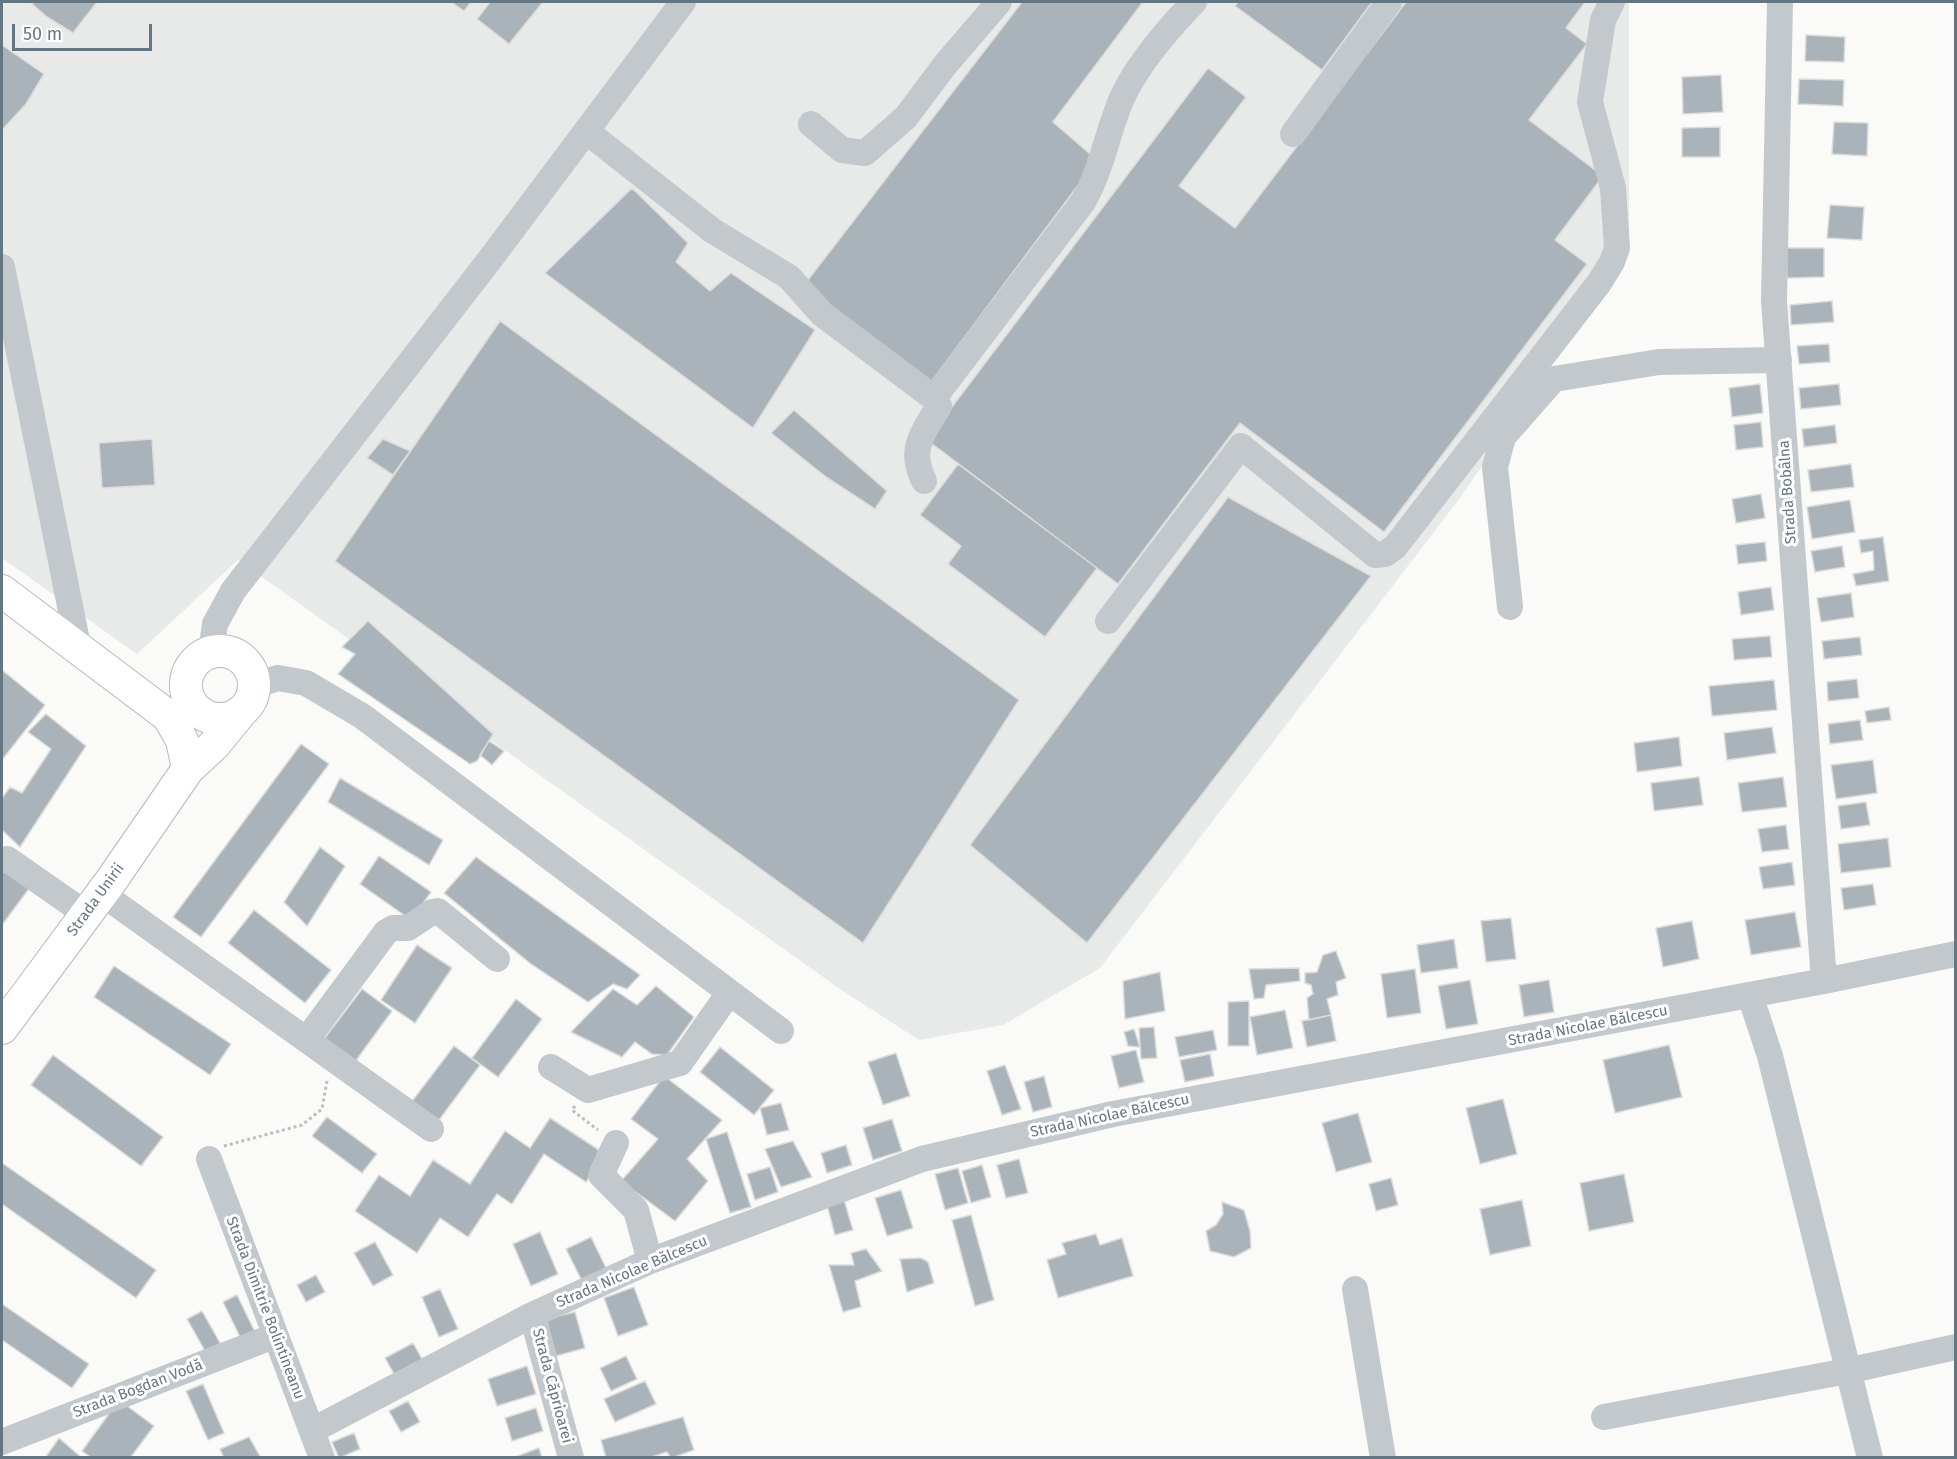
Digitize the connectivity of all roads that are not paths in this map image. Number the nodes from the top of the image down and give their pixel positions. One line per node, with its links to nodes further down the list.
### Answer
1 (683, 2): 8 (street)
2 (999, 2): 7 (street)
3 (1194, 2): 12 (street)
4 (1389, 2): 9 (street)
5 (1612, 2): 16 (street)
6 (1780, 2): 11 (street, Strada Bobâlna)
7 (811, 124)
8 (586, 131): 12 (street); 18 (street)
9 (1293, 134)
10 (2, 267): 17 (street)
11 (1779, 360): 15 (street); 27 (street, Strada Bobâlna)
12 (934, 398): 13 (street)
13 (924, 481)
14 (2, 591): 17 (main road)
15 (1510, 607)
16 (1108, 621)
17 (79, 651): 21 (main road)
18 (211, 652): 19 (main road); 20 (main road)
19 (190, 695): 20 (main road); 21 (main road); 22 (main road, Strada Unirii)
20 (248, 698): 22 (main road, Strada Unirii); 28 (street)
21 (146, 700): 22 (main road)
22 (188, 770): 24 (main road, Strada Unirii)
23 (2, 860): 24 (street)
24 (93, 904): 30 (main road, Strada Unirii); 32 (street)
25 (1956, 954): 27 (street, Strada Nicolae Bălcescu)
26 (497, 959): 32 (street)
27 (1824, 981): 29 (street, Strada Nicolae Bălcescu)
28 (729, 993): 31 (street); 33 (street)
29 (1750, 995): 37 (street, Strada Nicolae Bălcescu); 42 (street)
30 (2, 1028)
31 (781, 1031)
32 (307, 1039): 34 (street)
33 (551, 1067)
34 (431, 1129)
35 (616, 1143): 37 (street)
36 (209, 1159): 40 (street, Strada Dimitrie Bolintineanu)
37 (650, 1261): 39 (street, Strada Nicolae Bălcescu)
38 (1355, 1289): 48 (street)
39 (532, 1315): 44 (street, Strada Nicolae Bălcescu); 47 (street, Strada Căprioarei)
40 (274, 1336): 44 (street, Strada Dimitrie Bolintineanu); 45 (street, Strada Bogdan Vodă)
41 (1956, 1347): 42 (street)
42 (1847, 1371): 43 (street); 49 (street)
43 (1604, 1417)
44 (313, 1431): 46 (street, Strada Dimitrie Bolintineanu)
45 (2, 1442)
46 (322, 1458)
47 (571, 1458)
48 (1383, 1458)
49 (1870, 1458)

